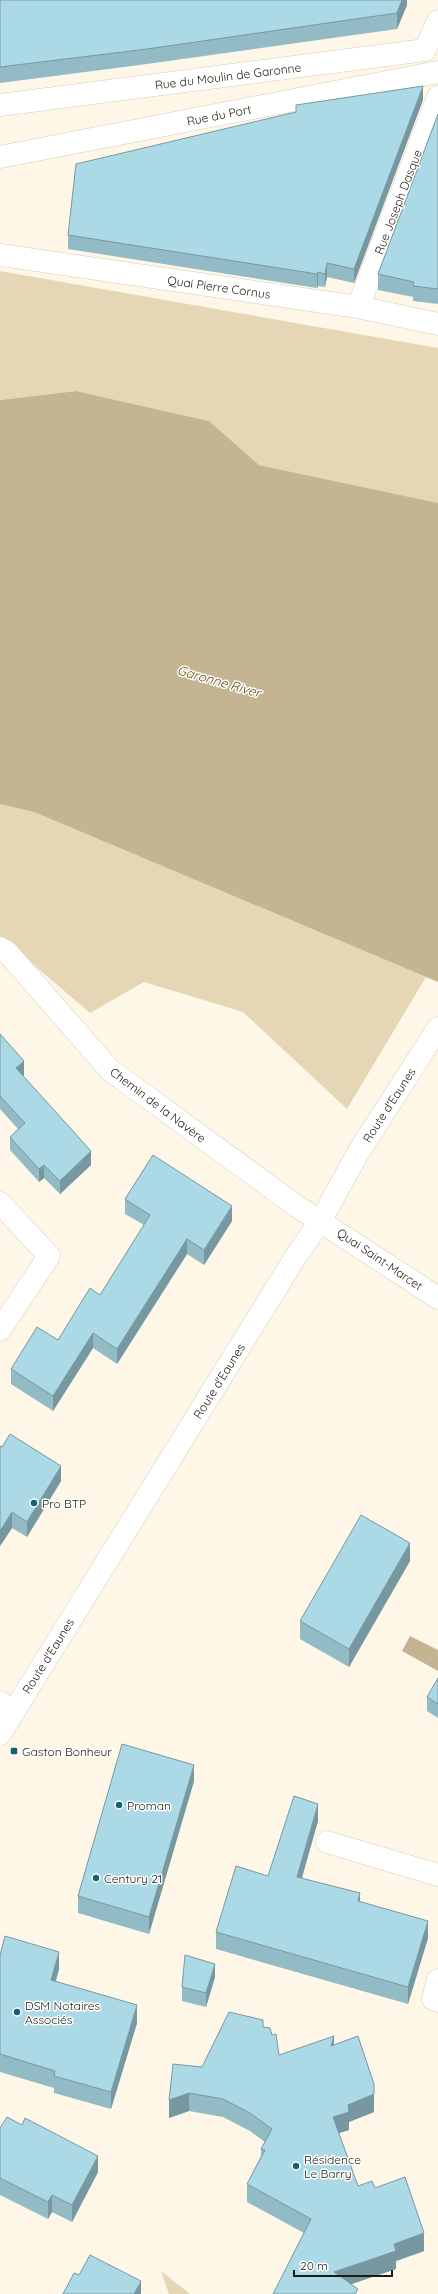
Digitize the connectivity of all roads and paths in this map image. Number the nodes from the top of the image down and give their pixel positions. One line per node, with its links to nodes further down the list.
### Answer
1 (438, 21): 4 (street, Rue du Moulin de Garonne)
2 (438, 72): 5 (street, Rue du Port)
3 (438, 97): 7 (street, Rue Joseph Dasque)
4 (0, 105)
5 (0, 158)
6 (0, 255): 7 (street, Quai Pierre Cornus)
7 (358, 307): 8 (street, Quai Pierre Cornus)
8 (438, 324)
9 (0, 948): 12 (street, Chemin de la Navère)
10 (438, 1028): 12 (street, Route d'Eaunes)
11 (0, 1203): 14 (street)
12 (321, 1220): 13 (street, Quai Saint-Marcet); 15 (street, Route d'Eaunes)
13 (438, 1298)
14 (0, 1330)
15 (7, 1707): 16 (street, Route d'Eaunes)
16 (0, 1734)
17 (328, 1842): 18 (street)
18 (438, 1875)
19 (438, 1980): 20 (street)
20 (438, 2001)

